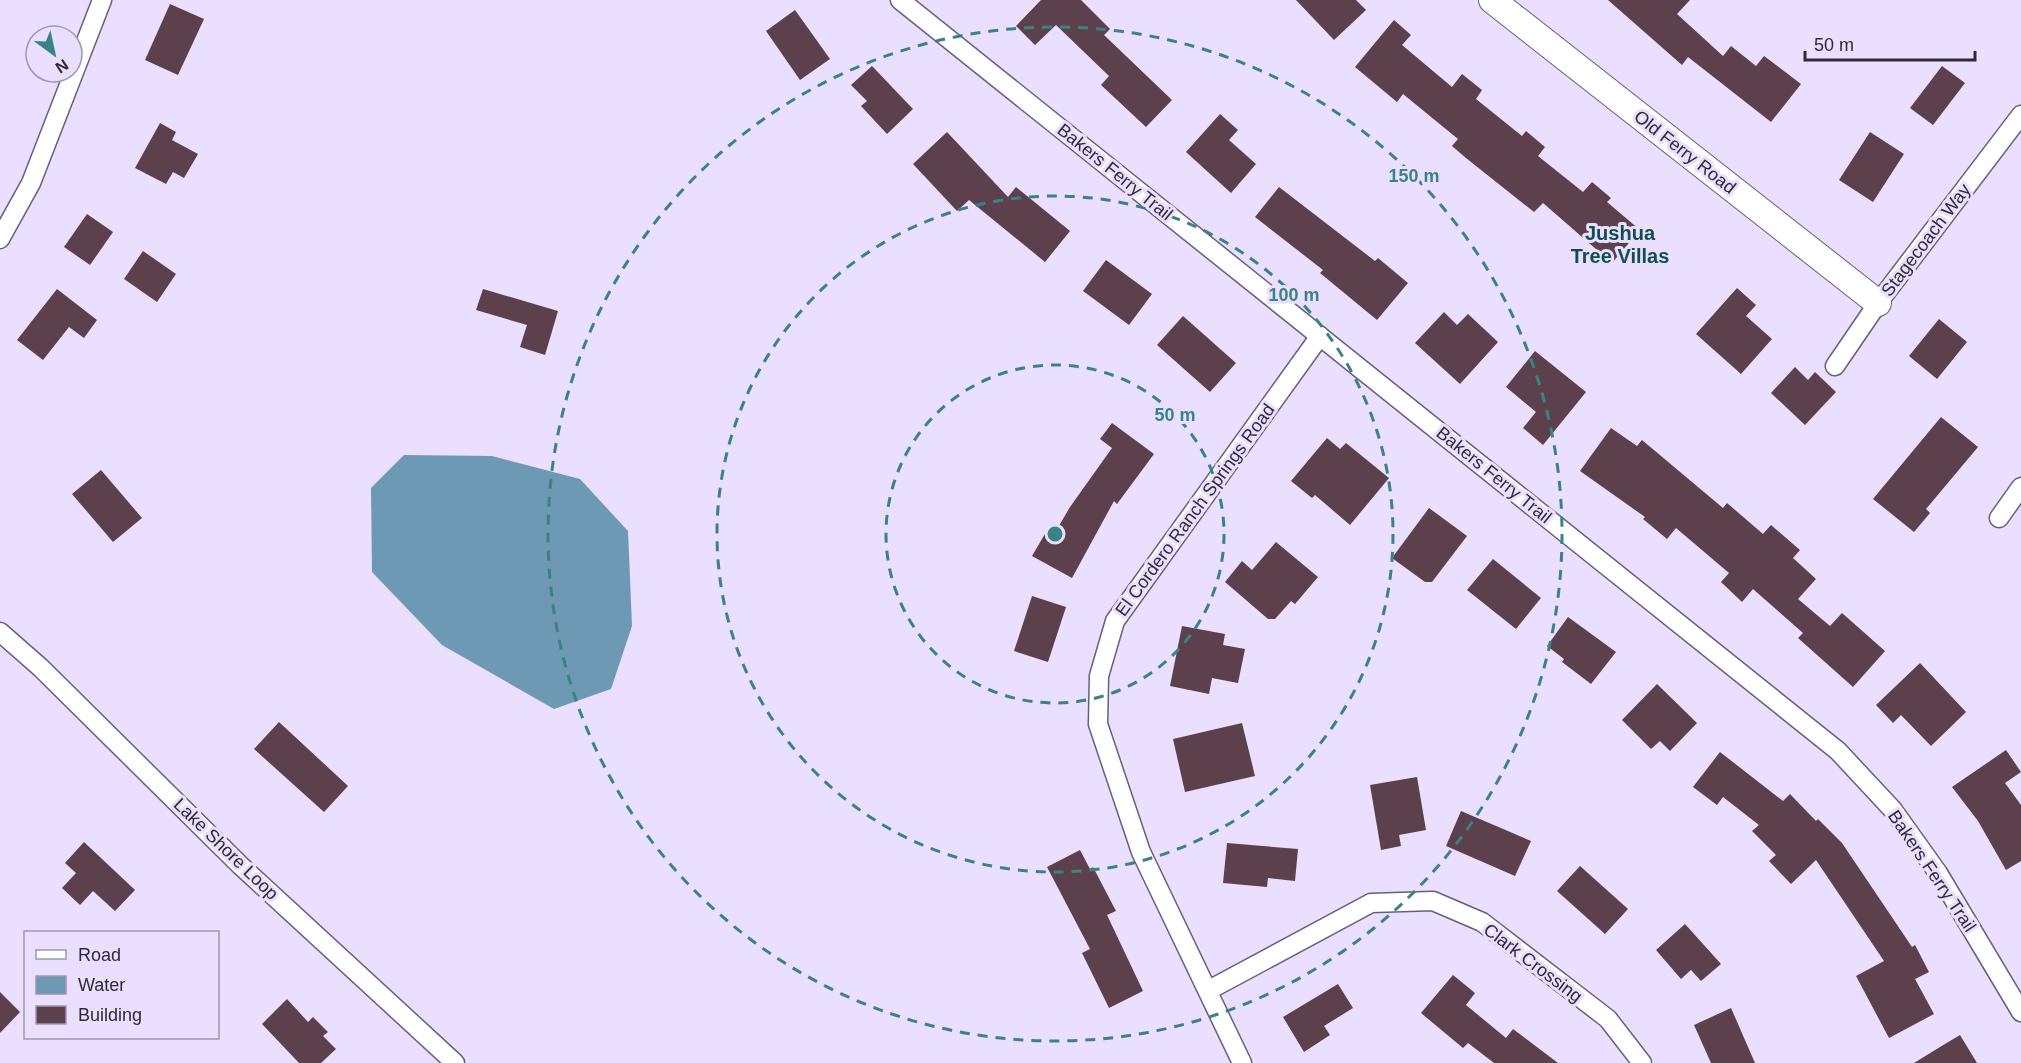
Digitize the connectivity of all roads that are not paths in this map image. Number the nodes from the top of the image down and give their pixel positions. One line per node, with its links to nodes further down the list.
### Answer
1 (102, 0): 5 (street)
2 (900, 0): 7 (street, Bakers Ferry Trail)
3 (1492, 0): 6 (street, Old Ferry Road)
4 (2021, 115): 6 (street, Stagecoach Way)
5 (0, 239)
6 (1878, 303): 8 (street, Stagecoach Way)
7 (1320, 336): 12 (street, El Cordero Ranch Springs Road); 13 (street, Bakers Ferry Trail)
8 (1835, 366)
9 (2021, 487): 10 (street)
10 (1999, 518)
11 (0, 632): 14 (street, Lake Shore Loop)
12 (1209, 990): 15 (street, El Cordero Ranch Springs Road); 16 (street, Clark Crossing)
13 (2021, 1012)
14 (455, 1063)
15 (1242, 1063)
16 (1642, 1063)

